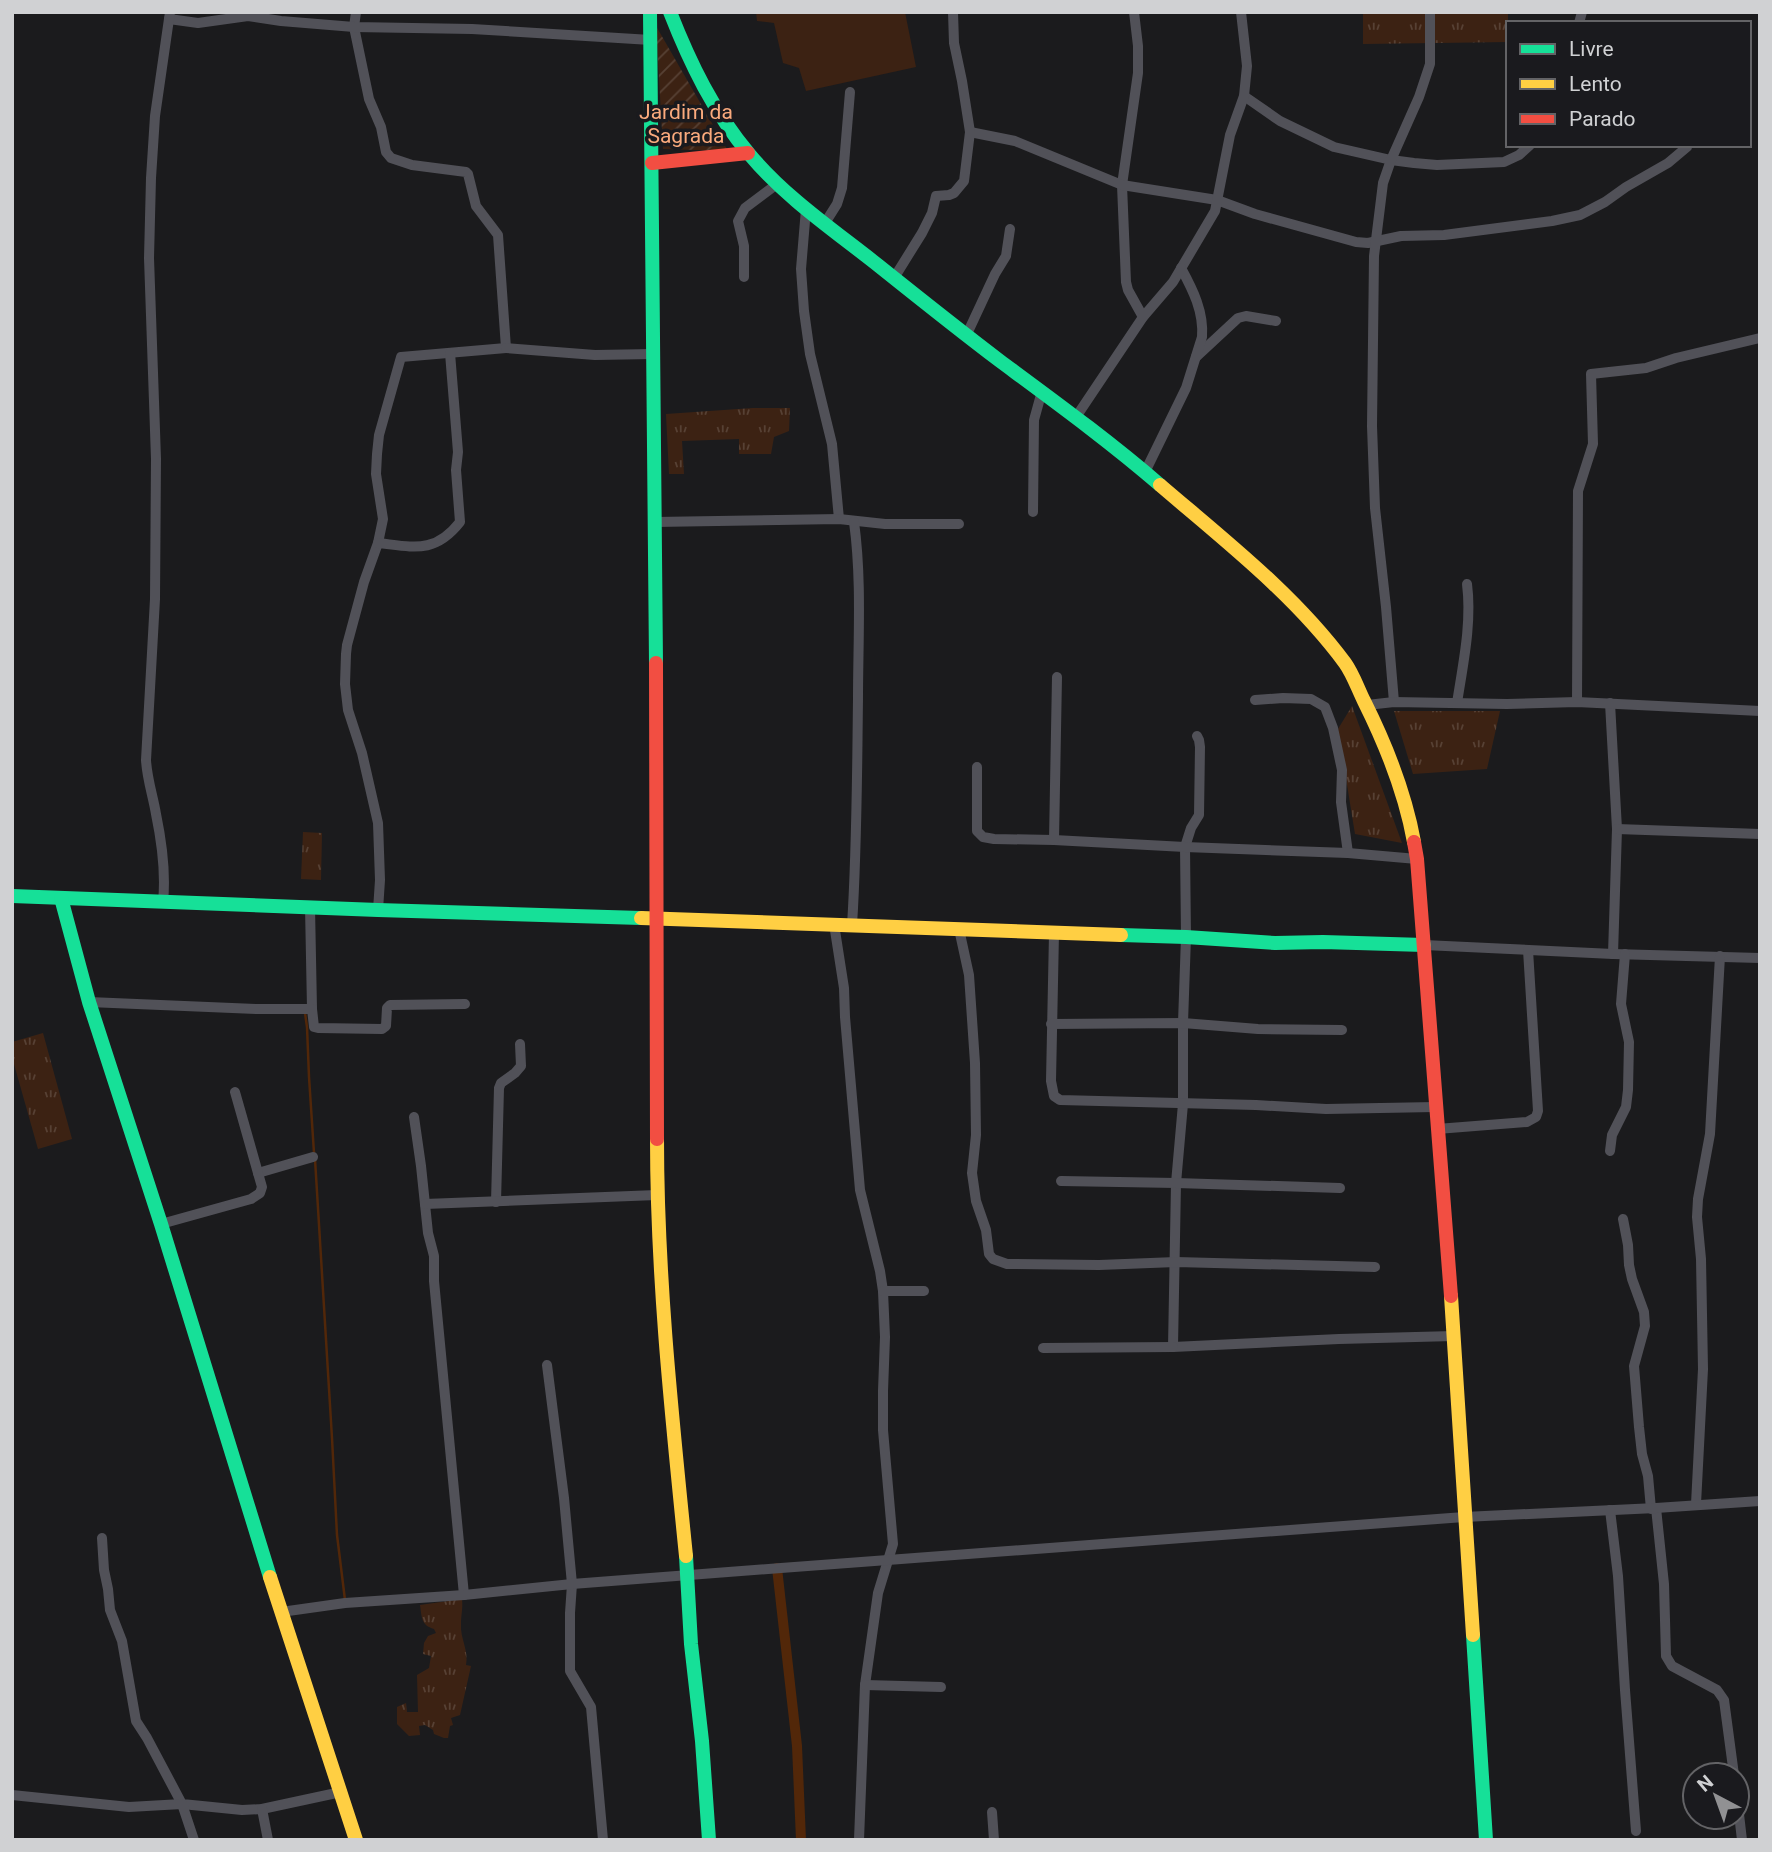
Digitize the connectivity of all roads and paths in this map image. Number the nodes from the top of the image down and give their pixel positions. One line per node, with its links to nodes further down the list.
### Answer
1 (356, 12): 9 (street)
2 (650, 12): 10 (main road)
3 (670, 12): 16 (main road)
4 (953, 12): 13 (street)
5 (1134, 12): 20 (street)
6 (1241, 12): 12 (street)
7 (1430, 12): 17 (street)
8 (170, 16): 9 (street); 65 (street)
9 (354, 27): 10 (street); 33 (street)
10 (650, 40): 18 (main road)
11 (850, 92): 23 (street)
12 (1244, 96): 17 (street); 21 (street)
13 (970, 132): 20 (street); 28 (street)
14 (1528, 147): 17 (street)
15 (1687, 147): 25 (street)
16 (748, 153): 18 (main road); 19 (main road)
17 (1391, 160): 25 (street)
18 (652, 163): 35 (main road)
19 (777, 184): 22 (main road); 27 (street)
20 (1122, 185): 21 (street); 29 (street)
21 (1217, 200): 25 (street); 26 (street)
22 (806, 209): 23 (main road); 41 (street)
23 (825, 223): 28 (main road)
24 (1010, 229): 31 (street)
25 (1376, 242): 49 (street)
26 (1181, 268): 29 (street); 36 (street)
27 (744, 277)
28 (894, 278): 31 (main road)
29 (1143, 317): 38 (street)
30 (1276, 321): 36 (street)
31 (967, 334): 37 (main road)
32 (1760, 338): 50 (street)
33 (506, 348): 34 (street); 35 (street)
34 (450, 353): 45 (street); 45 (street)
35 (653, 354): 42 (main road)
36 (1196, 357): 39 (street)
37 (1042, 391): 38 (main road); 40 (street)
38 (1076, 416): 39 (main road)
39 (1145, 472): 53 (main road)
40 (1033, 512)
41 (839, 519): 42 (street); 43 (street)
42 (655, 522): 68 (main road)
43 (854, 522): 44 (street); 70 (street)
44 (959, 524)
45 (378, 543): 67 (street)
46 (1467, 584): 51 (street)
47 (1057, 677): 59 (street)
48 (1255, 700): 61 (street)
49 (1394, 702): 51 (street); 53 (street)
50 (1577, 702): 51 (street); 52 (street)
51 (1457, 703)
52 (1610, 703): 54 (street); 57 (street)
53 (1367, 705): 62 (main road)
54 (1760, 710)
55 (1197, 736): 60 (street)
56 (977, 767): 59 (street)
57 (1618, 829): 58 (street); 76 (street)
58 (1760, 834)
59 (1054, 840): 60 (street)
60 (1185, 847): 61 (street); 73 (street)
61 (1348, 853): 62 (street)
62 (1417, 859): 74 (main road)
63 (12, 896): 64 (main road)
64 (61, 898): 65 (main road); 80 (main road)
65 (163, 902): 66 (main road)
66 (310, 907): 67 (main road); 82 (street)
67 (378, 910): 68 (main road)
68 (657, 919): 69 (main road); 98 (main road)
69 (834, 924): 70 (main road); 105 (street)
70 (852, 925): 71 (main road)
71 (959, 929): 72 (main road); 103 (street)
72 (1054, 933): 73 (main road); 84 (street)
73 (1186, 937): 74 (main road); 83 (street)
74 (1424, 946): 75 (street); 89 (main road)
75 (1528, 950): 76 (street); 91 (street)
76 (1613, 954): 77 (street)
77 (1625, 954): 78 (street); 92 (street)
78 (1720, 956): 79 (street); 112 (street)
79 (1760, 958)
80 (89, 1002): 82 (street); 102 (main road)
81 (465, 1004): 82 (street)
82 (312, 1009)
83 (1183, 1023): 84 (street); 85 (street); 88 (street)
84 (1051, 1024): 88 (street)
85 (1342, 1030)
86 (520, 1044): 99 (street)
87 (235, 1092): 94 (street)
88 (1183, 1104): 89 (street); 96 (street)
89 (1435, 1107): 91 (main road)
90 (414, 1117): 100 (street)
91 (1437, 1129): 107 (main road)
92 (1610, 1151)
93 (313, 1157): 94 (street)
94 (258, 1173): 102 (street)
95 (1061, 1181): 96 (street)
96 (1176, 1183): 97 (street); 103 (street)
97 (1340, 1188)
98 (657, 1195): 99 (street); 118 (main road)
99 (495, 1202): 100 (street)
100 (425, 1204): 120 (street)
101 (1623, 1219): 113 (street)
102 (162, 1224): 121 (main road)
103 (1176, 1262): 104 (street); 108 (street)
104 (1375, 1267)
105 (883, 1291): 106 (street); 117 (street)
106 (924, 1291)
107 (1454, 1336): 108 (street); 115 (main road)
108 (1173, 1347): 109 (street)
109 (1043, 1348)
110 (547, 1365): 119 (street)
111 (1760, 1501): 112 (street)
112 (1696, 1504): 113 (street)
113 (1653, 1509): 114 (street); 124 (street)
114 (1610, 1510): 115 (street); 130 (street)
115 (1464, 1517): 117 (street); 138 (main road)
116 (102, 1538): 127 (street)
117 (888, 1561): 118 (street); 122 (street)
118 (688, 1575): 119 (street); 135 (main road)
119 (572, 1584): 120 (street); 134 (street)
120 (464, 1595): 121 (street)
121 (281, 1612): 125 (main road)
122 (865, 1685): 123 (street); 136 (street)
123 (941, 1687)
124 (1732, 1761)
125 (341, 1792): 128 (street); 133 (main road)
126 (12, 1795): 127 (street)
127 (182, 1804): 128 (street); 131 (street)
128 (262, 1809): 132 (street)
129 (992, 1812): 137 (street)
130 (1636, 1831)
131 (194, 1840)
132 (268, 1840)
133 (356, 1840)
134 (603, 1840)
135 (709, 1840)
136 (859, 1840)
137 (994, 1840)
138 (1486, 1840)

